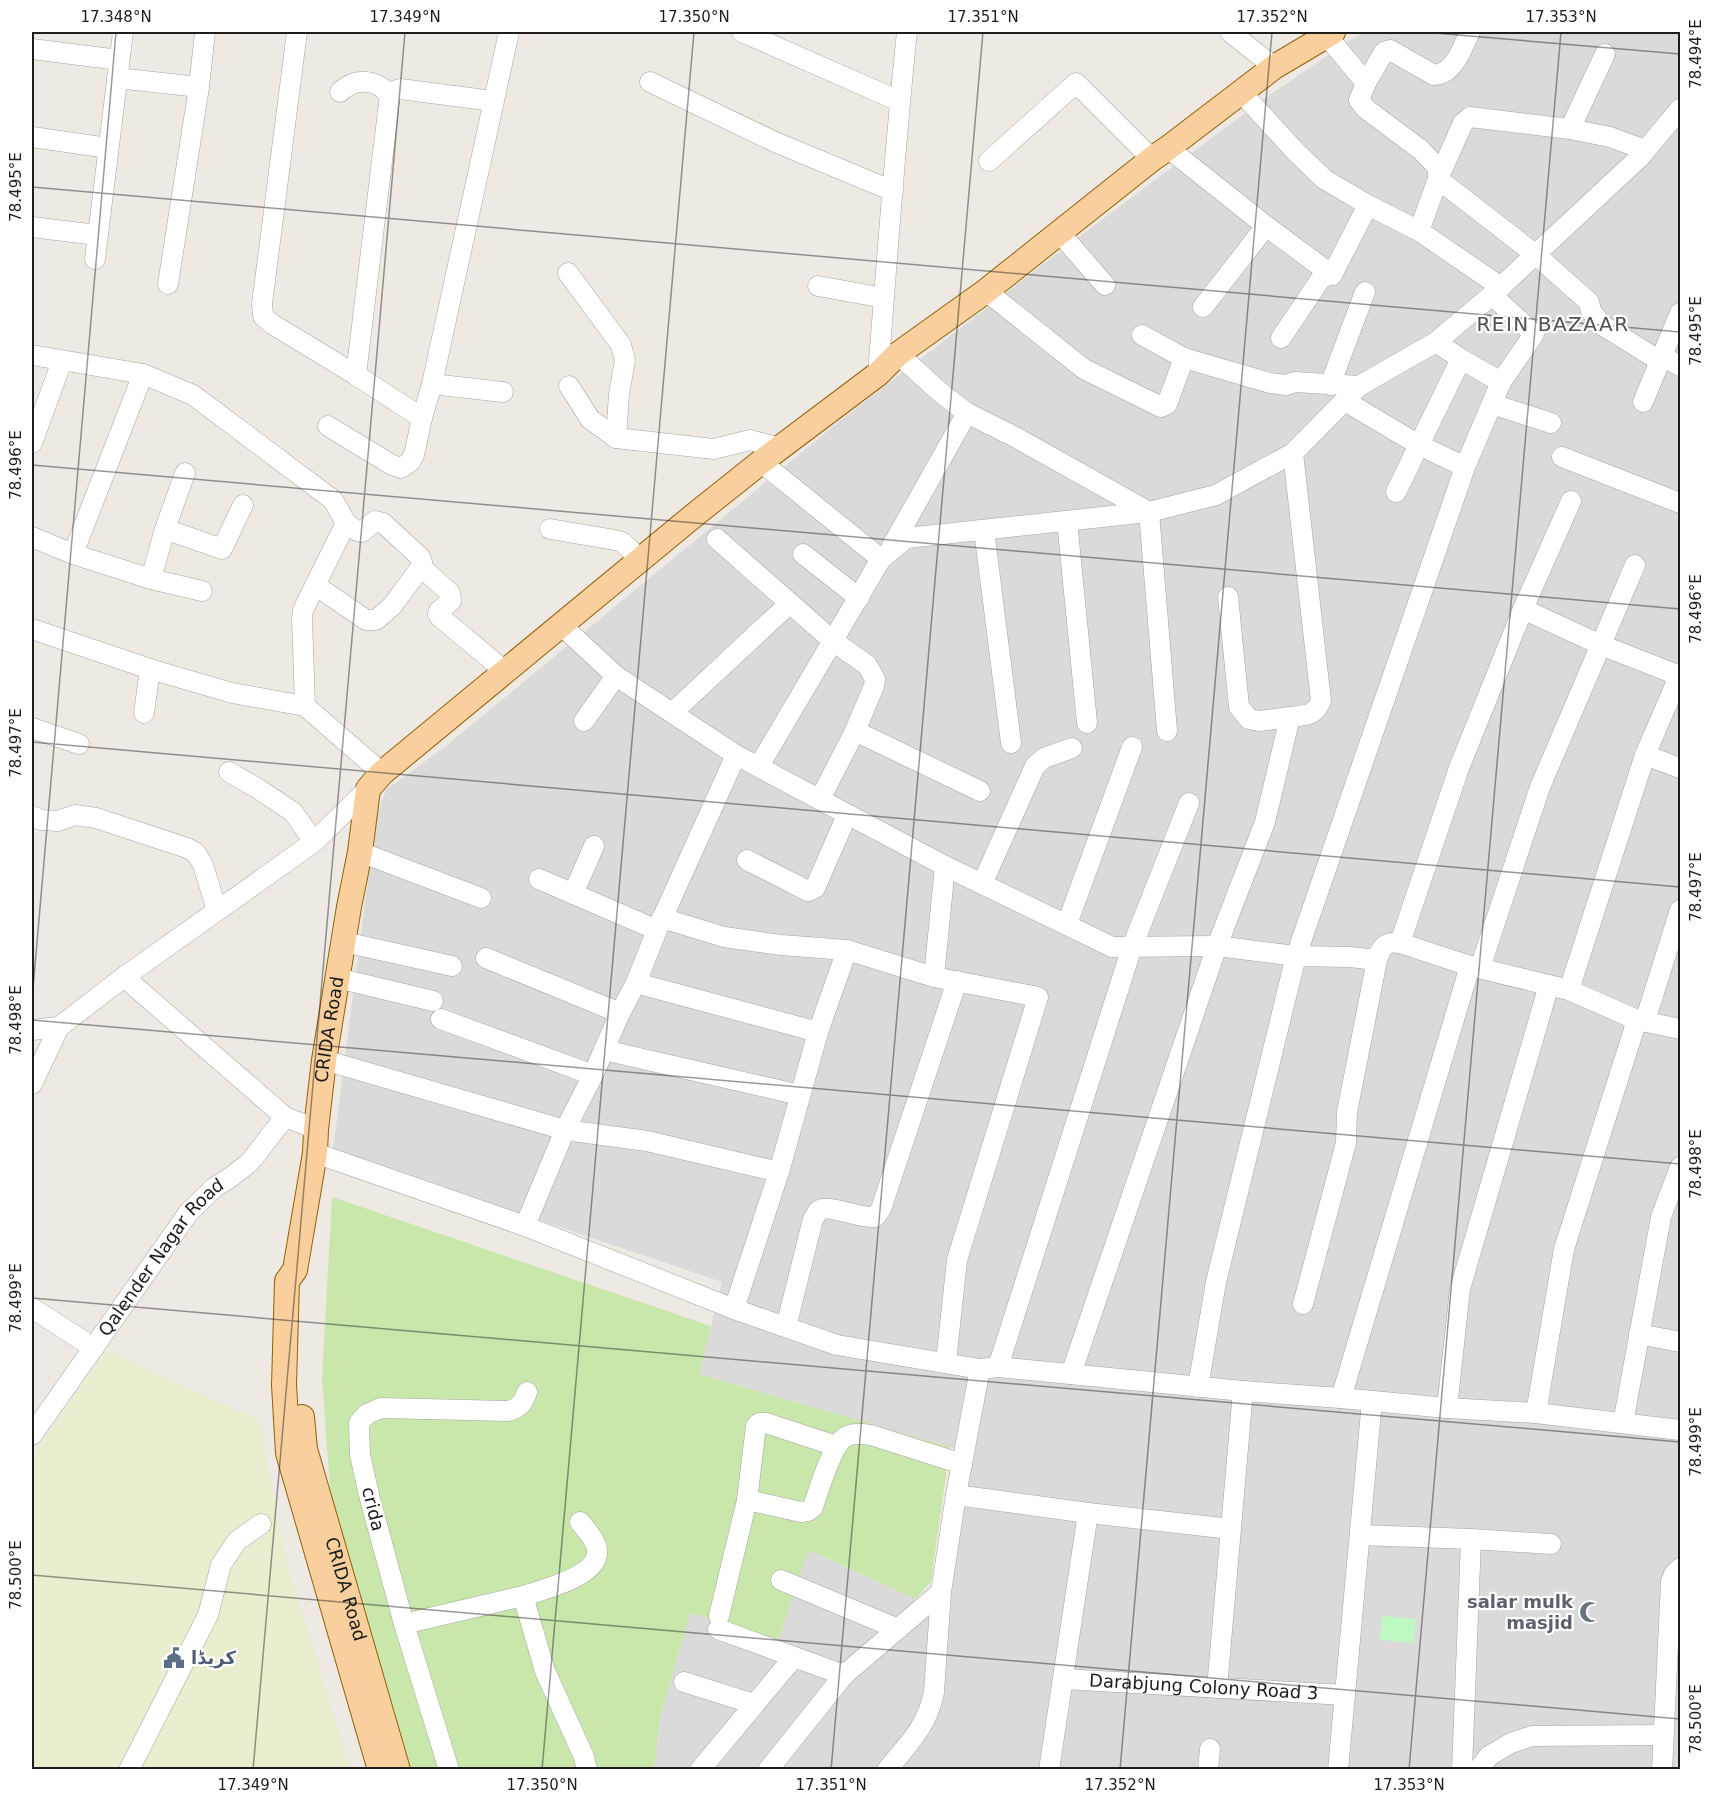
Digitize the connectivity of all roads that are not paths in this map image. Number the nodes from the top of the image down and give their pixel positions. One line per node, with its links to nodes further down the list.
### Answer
1 (123, 32): 13 (street)
2 (206, 32): 16 (street)
3 (297, 32): 62 (street)
4 (508, 32): 20 (street)
5 (742, 32): 21 (street)
6 (907, 32): 21 (street)
7 (1230, 32): 12 (street)
8 (1470, 32): 15 (street)
9 (1324, 34): 12 (main road); 15 (street)
10 (32, 49): 13 (street)
11 (1605, 54): 23 (street)
12 (1274, 67): 18 (main road)
13 (118, 69): 16 (street); 25 (street)
14 (650, 82): 30 (street)
15 (1366, 83): 29 (street)
16 (199, 87): 41 (street)
17 (340, 92): 19 (street)
18 (1242, 93): 27 (main road); 31 (street)
19 (390, 95): 20 (street); 62 (street)
20 (493, 101): 64 (street)
21 (899, 101): 30 (street)
22 (1680, 109): 26 (street)
23 (1570, 129): 26 (street); 29 (street)
24 (32, 137): 25 (street)
25 (108, 148): 36 (street)
26 (1645, 150): 37 (street)
27 (1160, 153): 28 (street); 32 (street); 35 (main road)
28 (989, 161)
29 (1438, 179): 34 (street); 37 (street)
30 (893, 191): 47 (street)
31 (1368, 205): 34 (street); 40 (street)
32 (1266, 226): 40 (street); 48 (street)
33 (32, 227): 36 (street)
34 (1419, 231): 45 (street)
35 (1059, 232): 42 (street); 44 (main road)
36 (97, 235): 38 (street)
37 (1536, 255): 45 (street); 56 (street)
38 (95, 260)
39 (568, 273): 76 (street)
40 (1332, 275): 51 (street)
41 (168, 284)
42 (1105, 285)
43 (818, 286): 47 (street)
44 (986, 291): 53 (main road); 55 (street)
45 (1497, 291): 52 (street); 63 (street)
46 (1365, 292): 65 (street)
47 (884, 298): 60 (street)
48 (1203, 307)
49 (1680, 313): 56 (street)
50 (1142, 335): 55 (street)
51 (1281, 338)
52 (1436, 342): 57 (street); 67 (street)
53 (898, 354): 60 (main road); 72 (street)
54 (32, 355): 58 (street)
55 (1184, 358): 65 (street)
56 (1661, 358): 59 (street); 70 (street)
57 (1461, 359): 63 (street); 78 (street)
58 (62, 361): 61 (street); 77 (street)
59 (1680, 366)
60 (878, 374): 80 (main road)
61 (143, 375): 90 (street); 96 (street)
62 (356, 375): 73 (street)
63 (1501, 382): 71 (street)
64 (432, 384): 68 (street); 73 (street)
65 (1330, 385): 67 (street)
66 (569, 386): 76 (street)
67 (1359, 386): 69 (street)
68 (503, 392)
69 (1345, 401): 78 (street); 79 (street)
70 (1643, 402)
71 (1492, 404): 74 (street); 82 (street)
72 (967, 413): 88 (street); 98 (street)
73 (422, 418): 75 (street)
74 (1551, 423)
75 (328, 426)
76 (616, 438): 80 (street)
77 (32, 443)
78 (1419, 445): 82 (street); 84 (street)
79 (1293, 453): 88 (street); 120 (street)
80 (771, 455): 98 (street); 99 (main road)
81 (1562, 457): 86 (street)
82 (1466, 467): 159 (street)
83 (185, 472): 91 (street)
84 (1396, 492)
85 (1571, 501): 108 (street)
86 (1680, 502)
87 (243, 505): 91 (street)
88 (1149, 512): 89 (street); 125 (street)
89 (1067, 521): 93 (street); 122 (street)
90 (346, 523): 101 (street); 103 (street)
91 (165, 529): 102 (street)
92 (550, 529): 99 (street)
93 (984, 530): 98 (street); 126 (street)
94 (32, 537): 96 (street)
95 (717, 539): 107 (street)
96 (73, 554): 102 (street)
97 (803, 554): 106 (street)
98 (885, 555): 106 (street)
99 (641, 560): 109 (main road)
100 (1635, 565): 112 (street)
101 (421, 567): 103 (street); 114 (street)
102 (151, 579): 104 (street)
103 (315, 585): 117 (street)
104 (202, 591)
105 (1228, 597): 120 (street)
106 (860, 598): 111 (street)
107 (789, 604): 111 (street); 118 (street)
108 (1523, 609): 112 (street); 155 (street)
109 (560, 624): 114 (main road); 116 (street)
110 (32, 629): 113 (street)
111 (833, 641): 124 (street); 132 (street)
112 (1601, 645): 115 (street); 163 (street)
113 (150, 669): 117 (street); 119 (street)
114 (505, 671): 135 (main road)
115 (1680, 675): 131 (street)
116 (616, 676): 118 (street); 121 (street)
117 (305, 706): 135 (street)
118 (673, 712): 130 (street)
119 (144, 713)
120 (1290, 717): 156 (street)
121 (585, 722)
122 (1087, 723)
123 (32, 728): 127 (street)
124 (855, 731): 136 (street); 137 (street)
125 (1167, 731)
126 (1011, 743)
127 (79, 744)
128 (1132, 747): 153 (street)
129 (1072, 748): 147 (street)
130 (736, 755): 132 (street); 152 (street)
131 (1645, 755): 133 (street); 170 (street)
132 (759, 766): 137 (street)
133 (1680, 768)
134 (229, 772): 141 (street)
135 (375, 781): 141 (street); 143 (main road, CRIDA Road)
136 (980, 791)
137 (820, 799): 139 (street)
138 (1189, 803): 157 (street)
139 (847, 815): 144 (street); 145 (street)
140 (32, 816): 150 (street)
141 (314, 842): 150 (street)
142 (594, 846): 148 (street)
143 (360, 852): 149 (street); 154 (main road, CRIDA Road)
144 (747, 860)
145 (945, 866): 147 (street); 165 (street)
146 (539, 879): 148 (street)
147 (982, 884): 153 (street)
148 (573, 894): 152 (street)
149 (482, 898)
150 (217, 910): 164 (street)
151 (1680, 910): 174 (street)
152 (660, 924): 158 (street); 168 (street)
153 (1067, 924): 157 (street)
154 (344, 942): 162 (street); 166 (main road, CRIDA Road)
155 (1400, 943): 161 (street); 163 (street)
156 (1217, 946): 157 (street); 159 (street); 200 (street)
157 (1132, 947): 199 (street)
158 (847, 950): 165 (street); 178 (street)
159 (1296, 956): 161 (street); 201 (street)
160 (486, 958): 172 (street)
161 (1377, 960): 191 (street)
162 (452, 966)
163 (1475, 967): 169 (street); 204 (street)
164 (124, 977): 175 (street); 184 (street)
165 (934, 977): 167 (street)
166 (337, 978): 171 (street); 180 (main road, CRIDA Road)
167 (957, 981): 194 (street); 198 (street)
168 (636, 983): 172 (street); 178 (street)
169 (1549, 985): 170 (street); 206 (street)
170 (1569, 990): 174 (street)
171 (434, 1001)
172 (620, 1013): 179 (street)
173 (441, 1019): 181 (street)
174 (1641, 1021): 176 (street); 208 (street)
175 (59, 1028): 177 (street); 182 (street)
176 (1680, 1029)
177 (32, 1030)
178 (818, 1032): 183 (street)
179 (604, 1050): 181 (street); 183 (street)
180 (324, 1060): 185 (main road, CRIDA Road); 186 (street)
181 (593, 1075): 186 (street)
182 (32, 1084)
183 (800, 1095): 189 (street)
184 (285, 1117): 185 (street); 197 (street, Qalender Nagar Road)
185 (316, 1129): 187 (main road, CRIDA Road)
186 (565, 1130): 189 (street); 190 (street)
187 (315, 1153): 190 (street); 207 (main road, CRIDA Road)
188 (1680, 1167): 195 (street)
189 (779, 1172): 193 (street)
190 (525, 1226): 193 (street)
191 (1303, 1304)
192 (32, 1308): 197 (street)
193 (734, 1309): 194 (street)
194 (786, 1327): 198 (street)
195 (1639, 1334): 196 (street); 209 (street)
196 (1680, 1342)
197 (94, 1348): 211 (street, Qalender Nagar Road)
198 (946, 1362): 199 (street)
199 (989, 1368): 200 (street); 213 (street)
200 (1071, 1374): 201 (street)
201 (1198, 1387): 202 (street)
202 (1243, 1391): 204 (street); 219 (street)
203 (527, 1392): 227 (street, crida)
204 (1341, 1398): 205 (street)
205 (1372, 1401): 206 (street); 220 (street)
206 (1447, 1408): 208 (street)
207 (293, 1411): 239 (main road, CRIDA Road); 240 (main road, CRIDA Road)
208 (1536, 1413): 209 (street)
209 (1623, 1423): 210 (street)
210 (1680, 1430)
211 (32, 1435)
212 (836, 1446): 213 (street); 215 (street); 215 (street)
213 (962, 1464): 214 (street)
214 (956, 1495): 216 (street); 225 (street)
215 (747, 1500): 229 (street)
216 (1088, 1513): 219 (street); 231 (street)
217 (580, 1522): 226 (street)
218 (261, 1524): 238 (street)
219 (1231, 1529): 233 (street)
220 (1360, 1535): 221 (street); 234 (street)
221 (1471, 1539): 222 (street); 249 (street)
222 (1551, 1544)
223 (1680, 1568): 236 (street)
224 (781, 1580): 228 (street)
225 (941, 1592): 228 (street); 245 (street)
226 (523, 1596): 227 (street); 242 (street)
227 (404, 1624): 241 (street, crida)
228 (898, 1629): 230 (street)
229 (794, 1658): 230 (street); 235 (street)
230 (843, 1675): 244 (street)
231 (1064, 1678): 233 (street, Darabjung Colony Road 3); 246 (street)
232 (684, 1682): 235 (street)
233 (1217, 1688): 234 (street, Darabjung Colony Road 3)
234 (1345, 1695): 248 (street)
235 (754, 1704): 243 (street)
236 (1664, 1735): 250 (street); 251 (street)
237 (1210, 1749): 247 (street)
238 (129, 1770)
239 (380, 1770)
240 (398, 1770)
241 (449, 1770)
242 (586, 1770)
243 (700, 1770)
244 (768, 1770)
245 (887, 1770)
246 (1049, 1770)
247 (1208, 1770)
248 (1338, 1770)
249 (1462, 1770)
250 (1478, 1770)
251 (1662, 1770)

